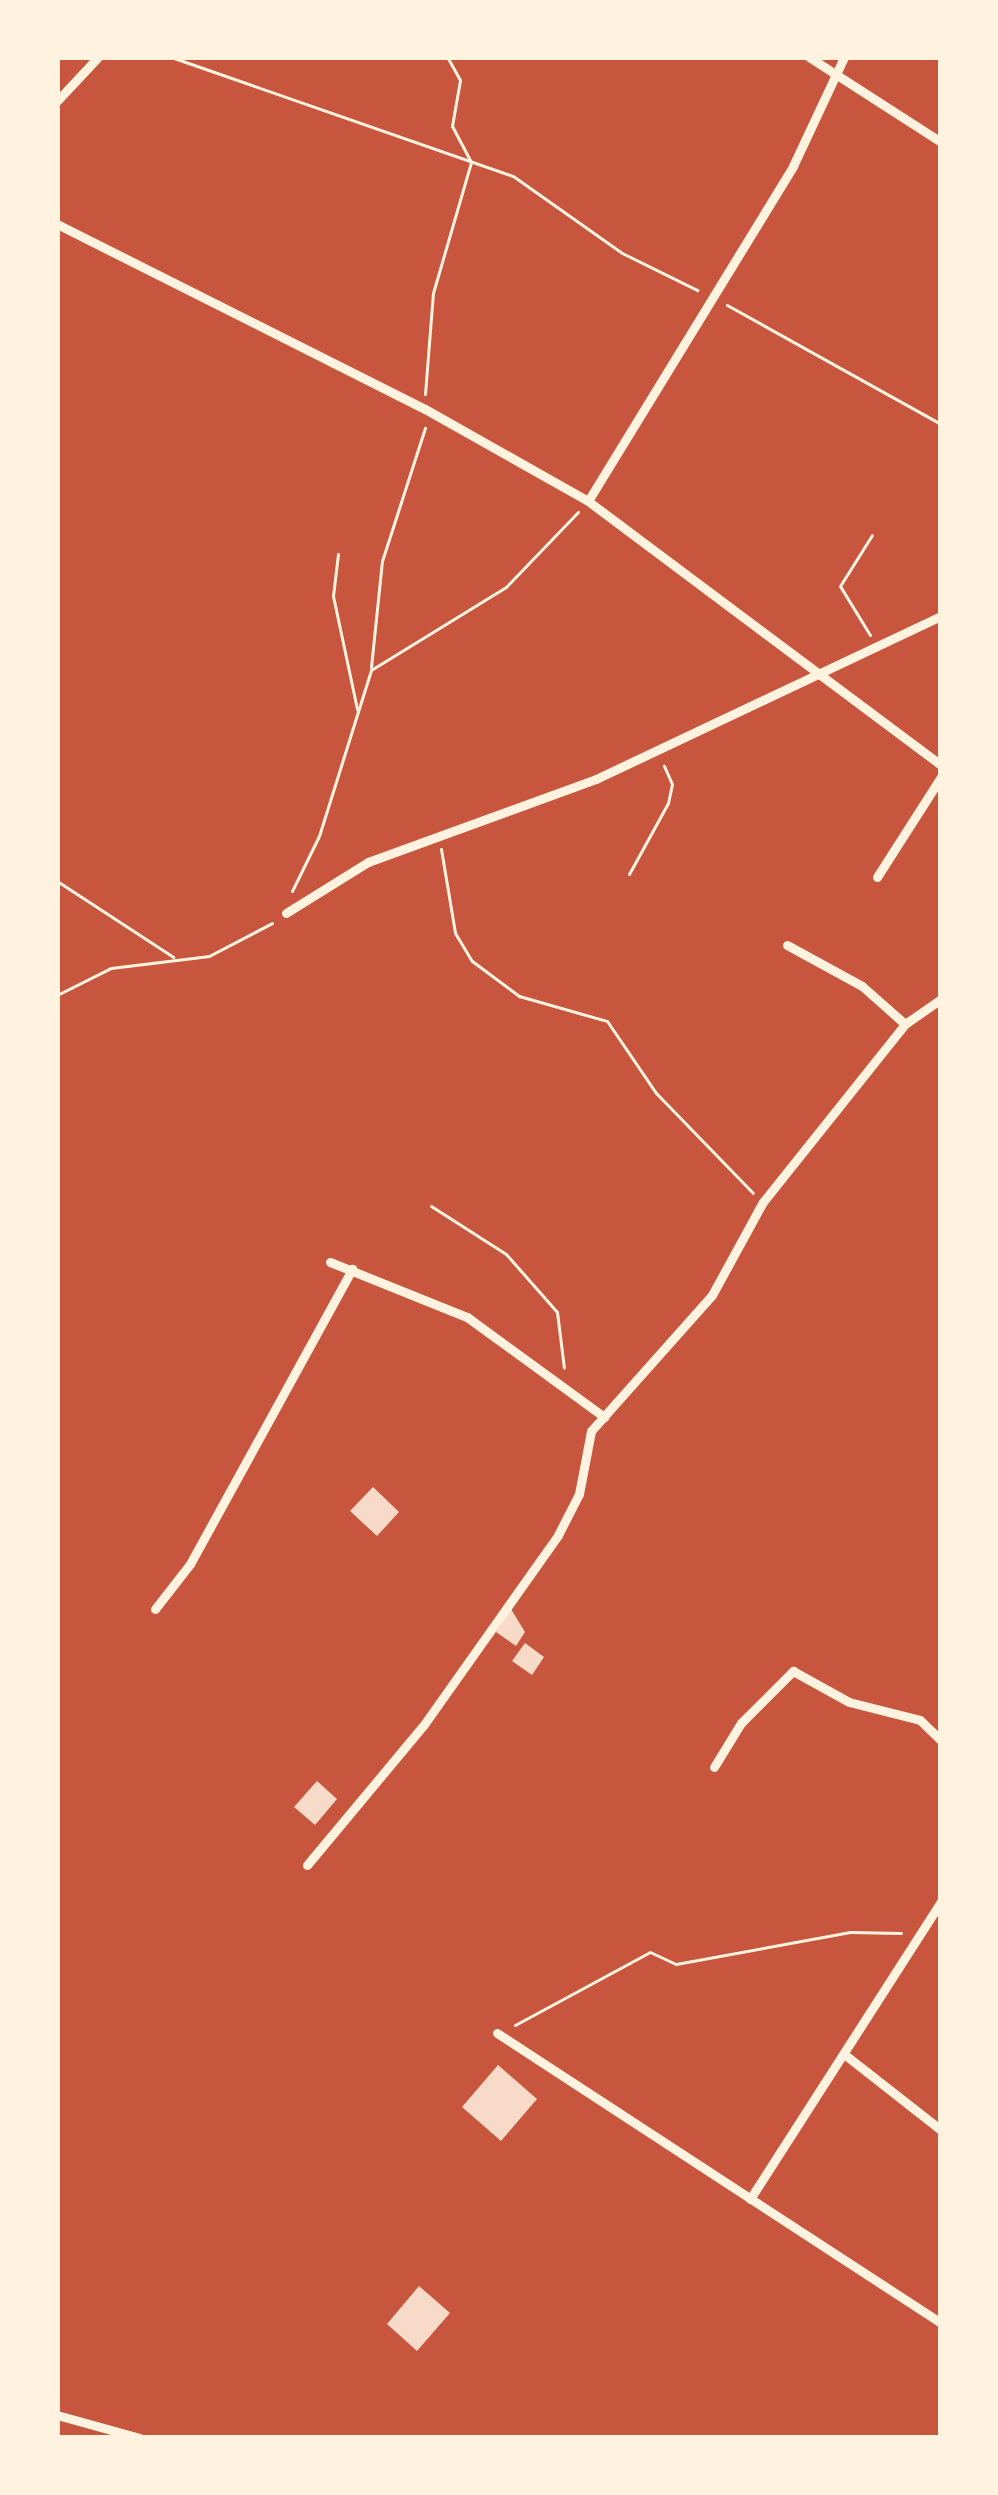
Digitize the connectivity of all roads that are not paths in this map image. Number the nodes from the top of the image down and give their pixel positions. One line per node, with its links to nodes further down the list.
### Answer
1 (98, 57): 5 (street)
2 (809, 57): 4 (street)
3 (844, 57): 4 (street)
4 (836, 74): 6 (street); 8 (street)
5 (57, 101)
6 (941, 142)
7 (57, 224): 8 (street)
8 (587, 501): 10 (street)
9 (941, 616): 10 (street)
10 (811, 674): 11 (street); 14 (street)
11 (941, 765)
12 (941, 777): 13 (street)
13 (877, 877)
14 (286, 913)
15 (787, 945): 17 (street)
16 (941, 999): 17 (street)
17 (904, 1024): 20 (street)
18 (330, 1262): 19 (street)
19 (352, 1269): 20 (street); 21 (street)
20 (604, 1418): 24 (street)
21 (155, 1609)
22 (941, 1740): 23 (street)
23 (713, 1767)
24 (307, 1865)
25 (941, 1901): 27 (street)
26 (497, 2033): 29 (street)
27 (844, 2054): 28 (street); 29 (street)
28 (941, 2130)
29 (750, 2199): 30 (street)
30 (941, 2323)
31 (57, 2415): 32 (street)
32 (140, 2438)

